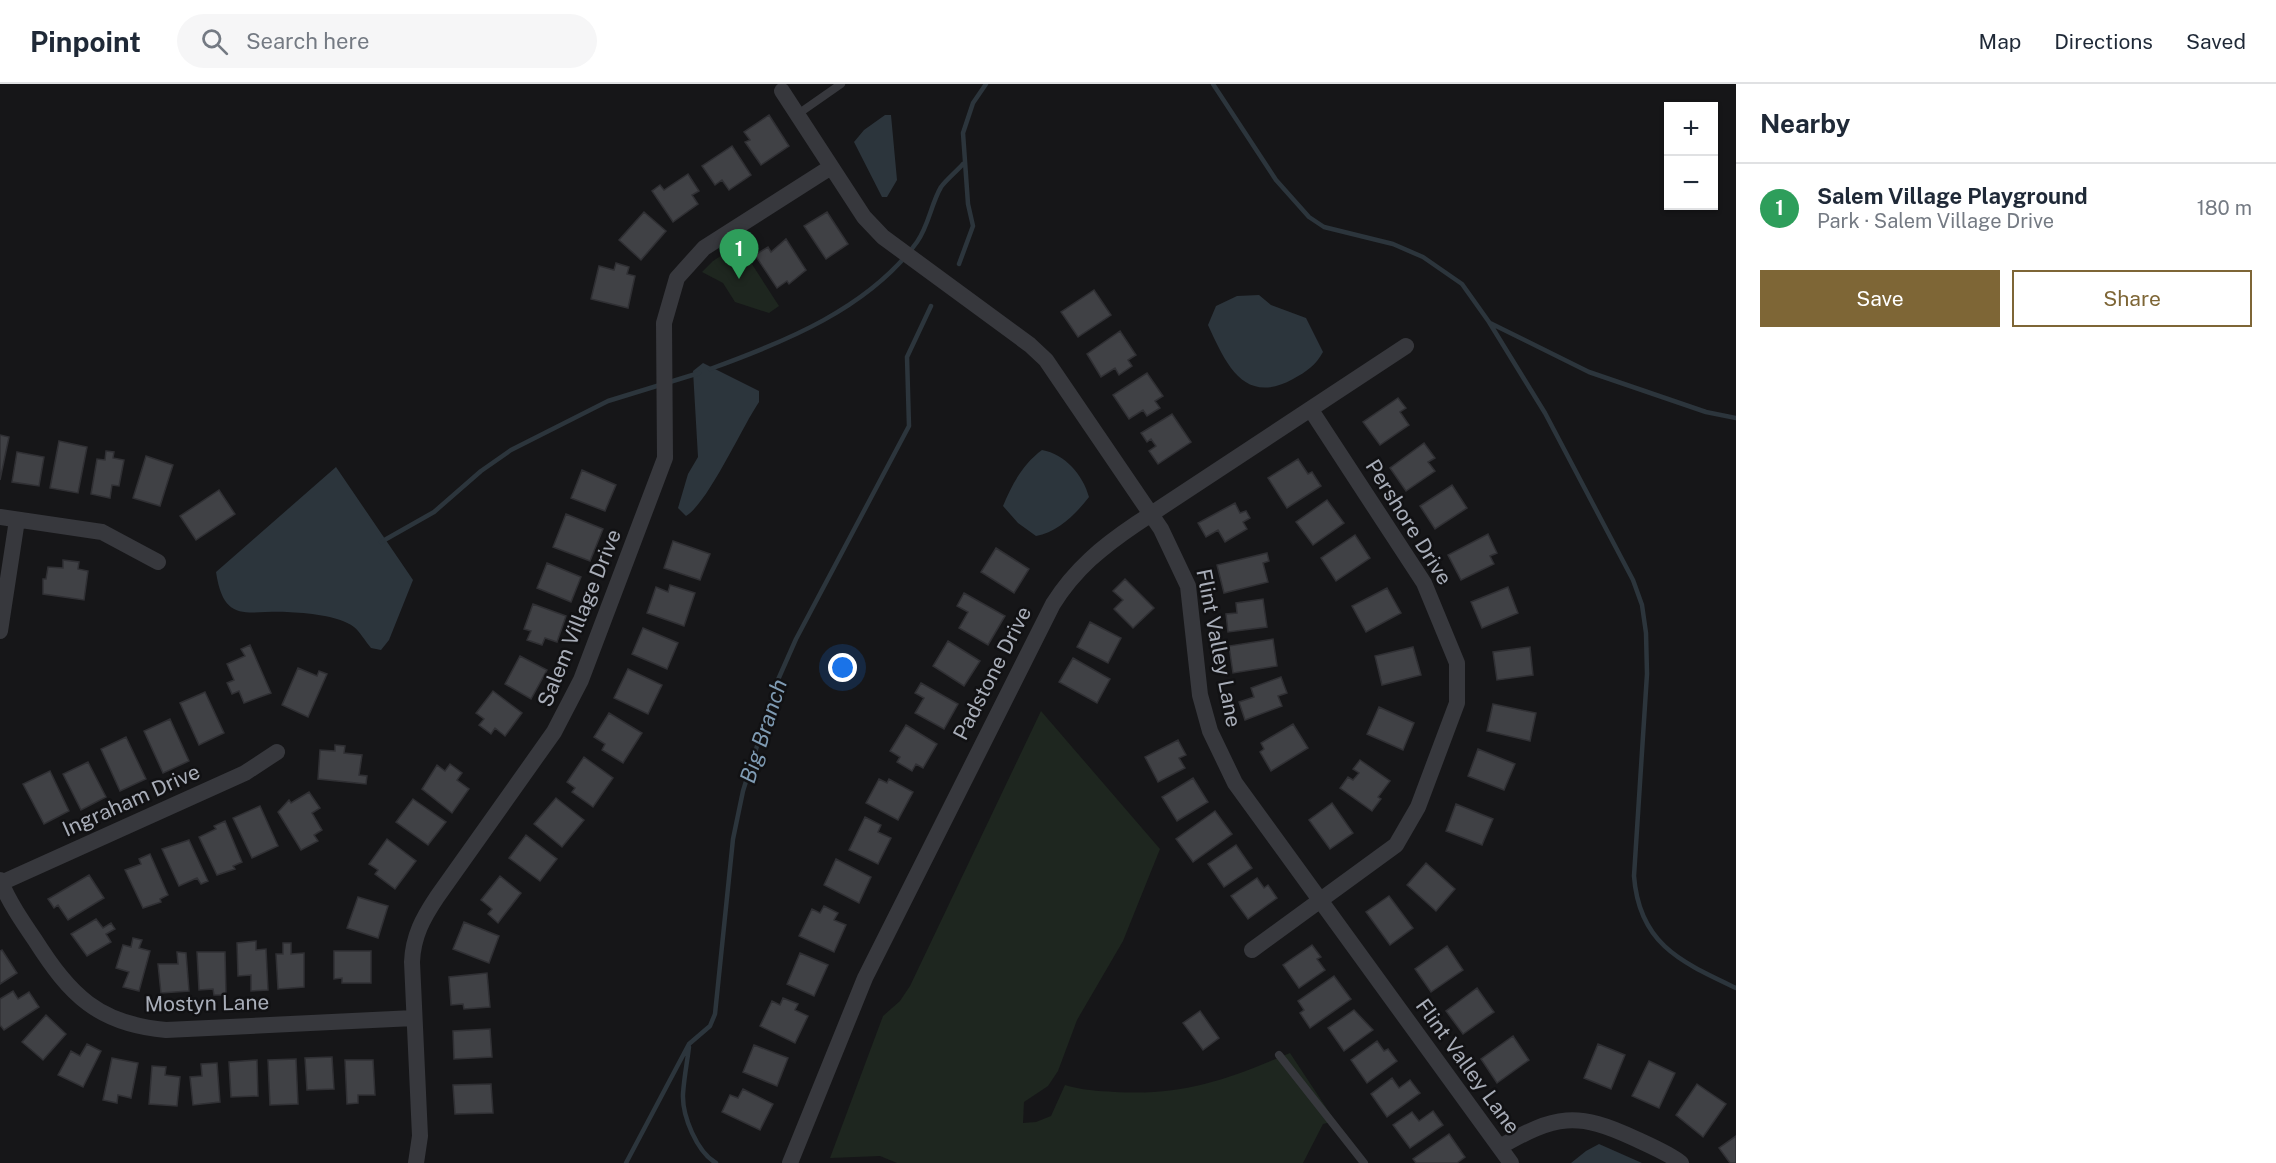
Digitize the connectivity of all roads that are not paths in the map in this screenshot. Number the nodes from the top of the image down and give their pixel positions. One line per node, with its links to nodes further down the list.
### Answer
1 (841, 84): 3 (lane)
2 (782, 91): 3 (street, Flint Valley Lane)
3 (798, 114): 4 (street, Flint Valley Lane)
4 (831, 167): 7 (street, Flint Valley Lane); 15 (street, Salem Village Drive)
5 (1406, 346): 6 (street, Padstone Drive)
6 (1311, 410): 7 (street, Padstone Drive); 13 (street, Pershore Drive)
7 (1151, 514): 13 (street, Flint Valley Lane); 19 (street, Padstone Drive)
8 (8, 518): 9 (street); 10 (street)
9 (158, 562)
10 (0, 631)
11 (277, 752): 12 (street, Ingraham Drive)
12 (1, 882): 15 (street, Mostyn Lane)
13 (1321, 901): 14 (street, Pershore Drive); 17 (street, Flint Valley Lane)
14 (1252, 950)
15 (414, 1018): 18 (street, Salem Village Drive)
16 (1279, 1055): 20 (lane)
17 (1500, 1147): 21 (street, Flint Valley Lane); 22 (street)
18 (416, 1163)
19 (790, 1163)
20 (1364, 1163)
21 (1511, 1163)
22 (1681, 1163)

